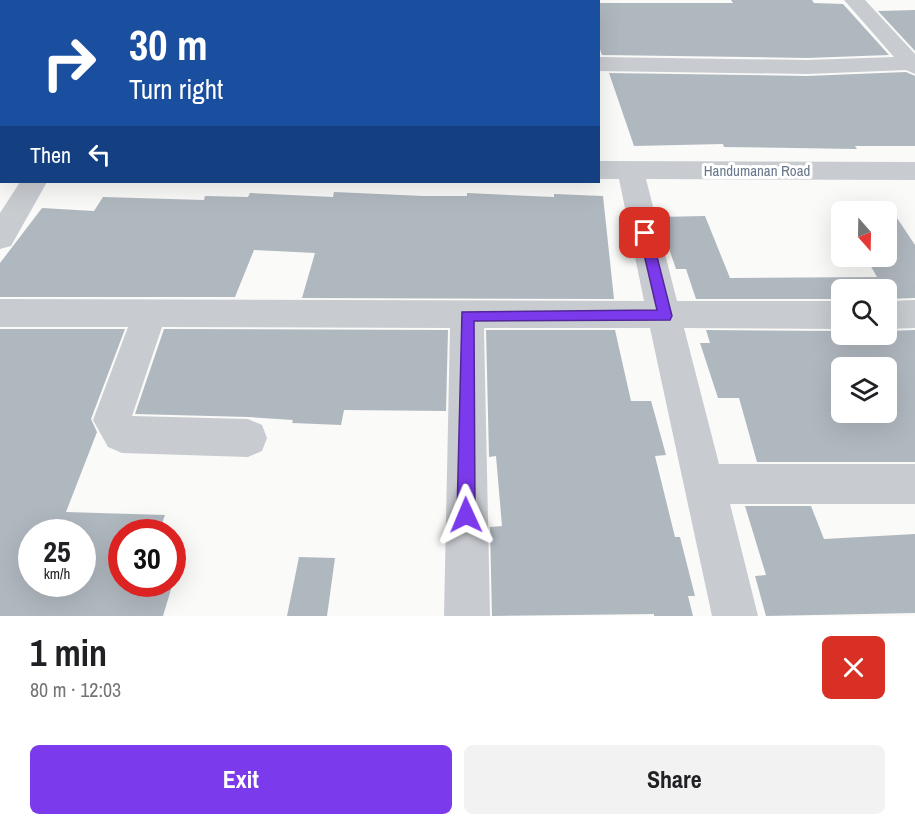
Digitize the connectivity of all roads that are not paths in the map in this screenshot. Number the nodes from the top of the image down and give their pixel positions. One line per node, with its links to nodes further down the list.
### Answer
1 (854, 0): 3 (street)
2 (600, 64): 3 (street)
3 (914, 64)
4 (614, 170): 5 (street, Handumanan Road); 14 (street)
5 (915, 171)
6 (32, 183): 7 (street)
7 (0, 238)
8 (0, 313): 9 (street)
9 (150, 313): 13 (street); 15 (street)
10 (915, 314): 12 (street)
11 (831, 315): 14 (street)
12 (897, 315)
13 (467, 316): 14 (street); 18 (street)
14 (665, 316): 16 (street)
15 (248, 438)
16 (705, 484): 17 (street); 19 (street)
17 (915, 484)
18 (467, 616)
19 (735, 616)

